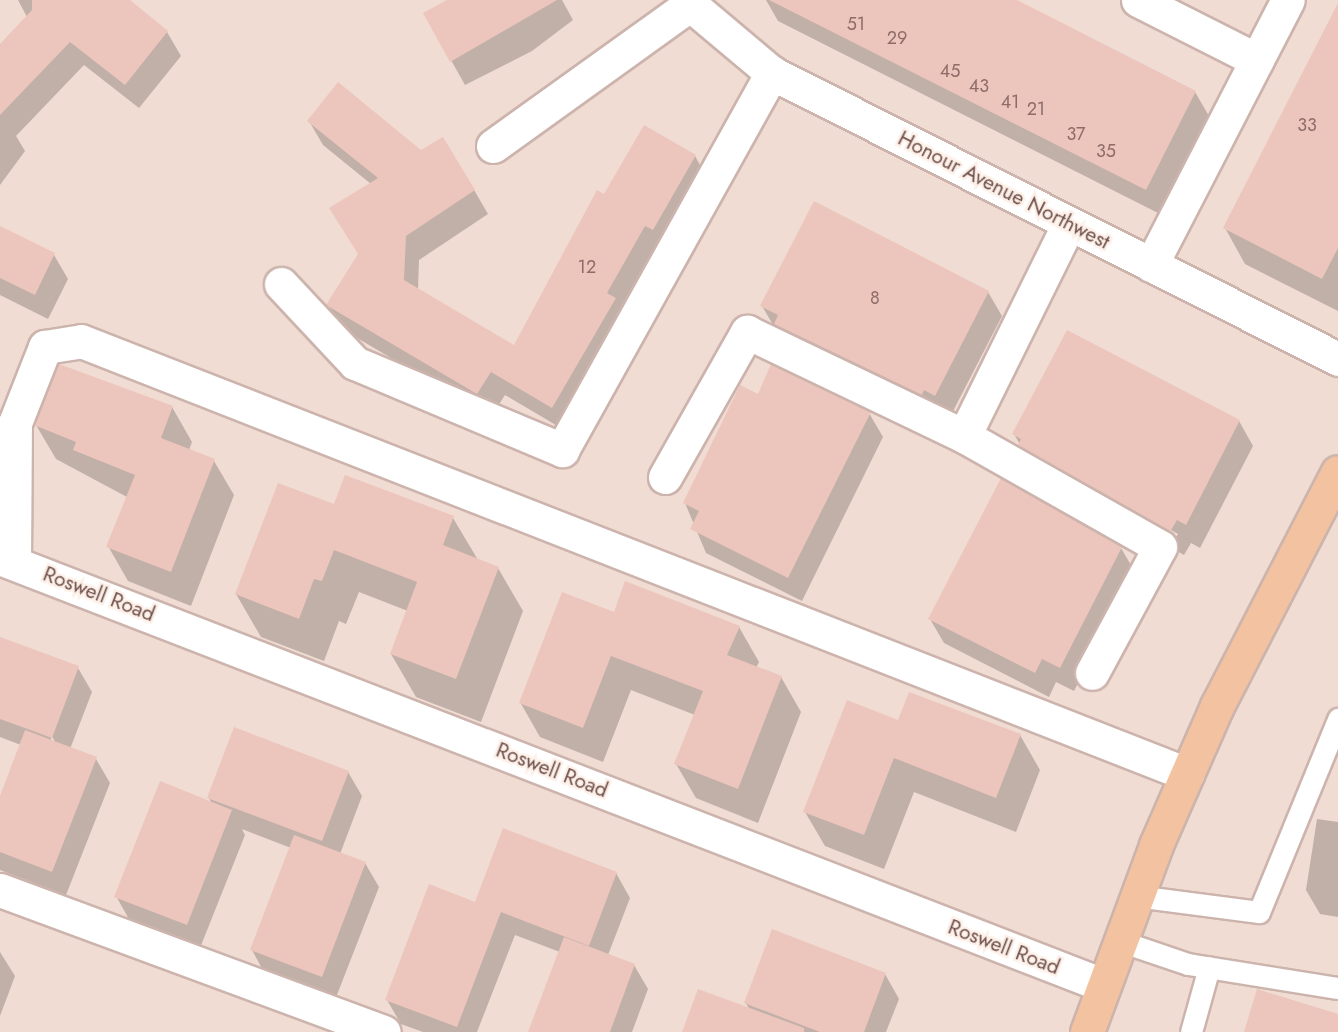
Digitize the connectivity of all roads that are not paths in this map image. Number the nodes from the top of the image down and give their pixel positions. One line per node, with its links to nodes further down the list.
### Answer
1 (1138, 0): 4 (street)
2 (1288, 0): 4 (street)
3 (687, 2): 5 (street, Honour Avenue Northwest); 6 (street)
4 (1257, 60): 8 (street)
5 (772, 73): 7 (street, Honour Avenue Northwest); 9 (street)
6 (493, 146)
7 (1069, 224): 8 (street, Honour Avenue Northwest); 11 (street)
8 (1151, 265): 10 (street, Honour Avenue Northwest)
9 (281, 284)
10 (1338, 359)
11 (964, 436): 12 (street); 15 (street)
12 (665, 477)
13 (1334, 490): 17 (main road)
14 (7, 560): 17 (street); 22 (street, Roswell Road)
15 (1092, 673)
16 (1338, 719): 19 (lane)
17 (1187, 774): 19 (main road)
18 (0, 890): 24 (street)
19 (1136, 896): 20 (main road)
20 (1120, 941): 21 (lane); 22 (main road)
21 (1209, 967): 23 (lane); 26 (lane)
22 (1102, 985): 25 (main road)
23 (1338, 988)
24 (384, 1032)
25 (1087, 1032)
26 (1191, 1032)

